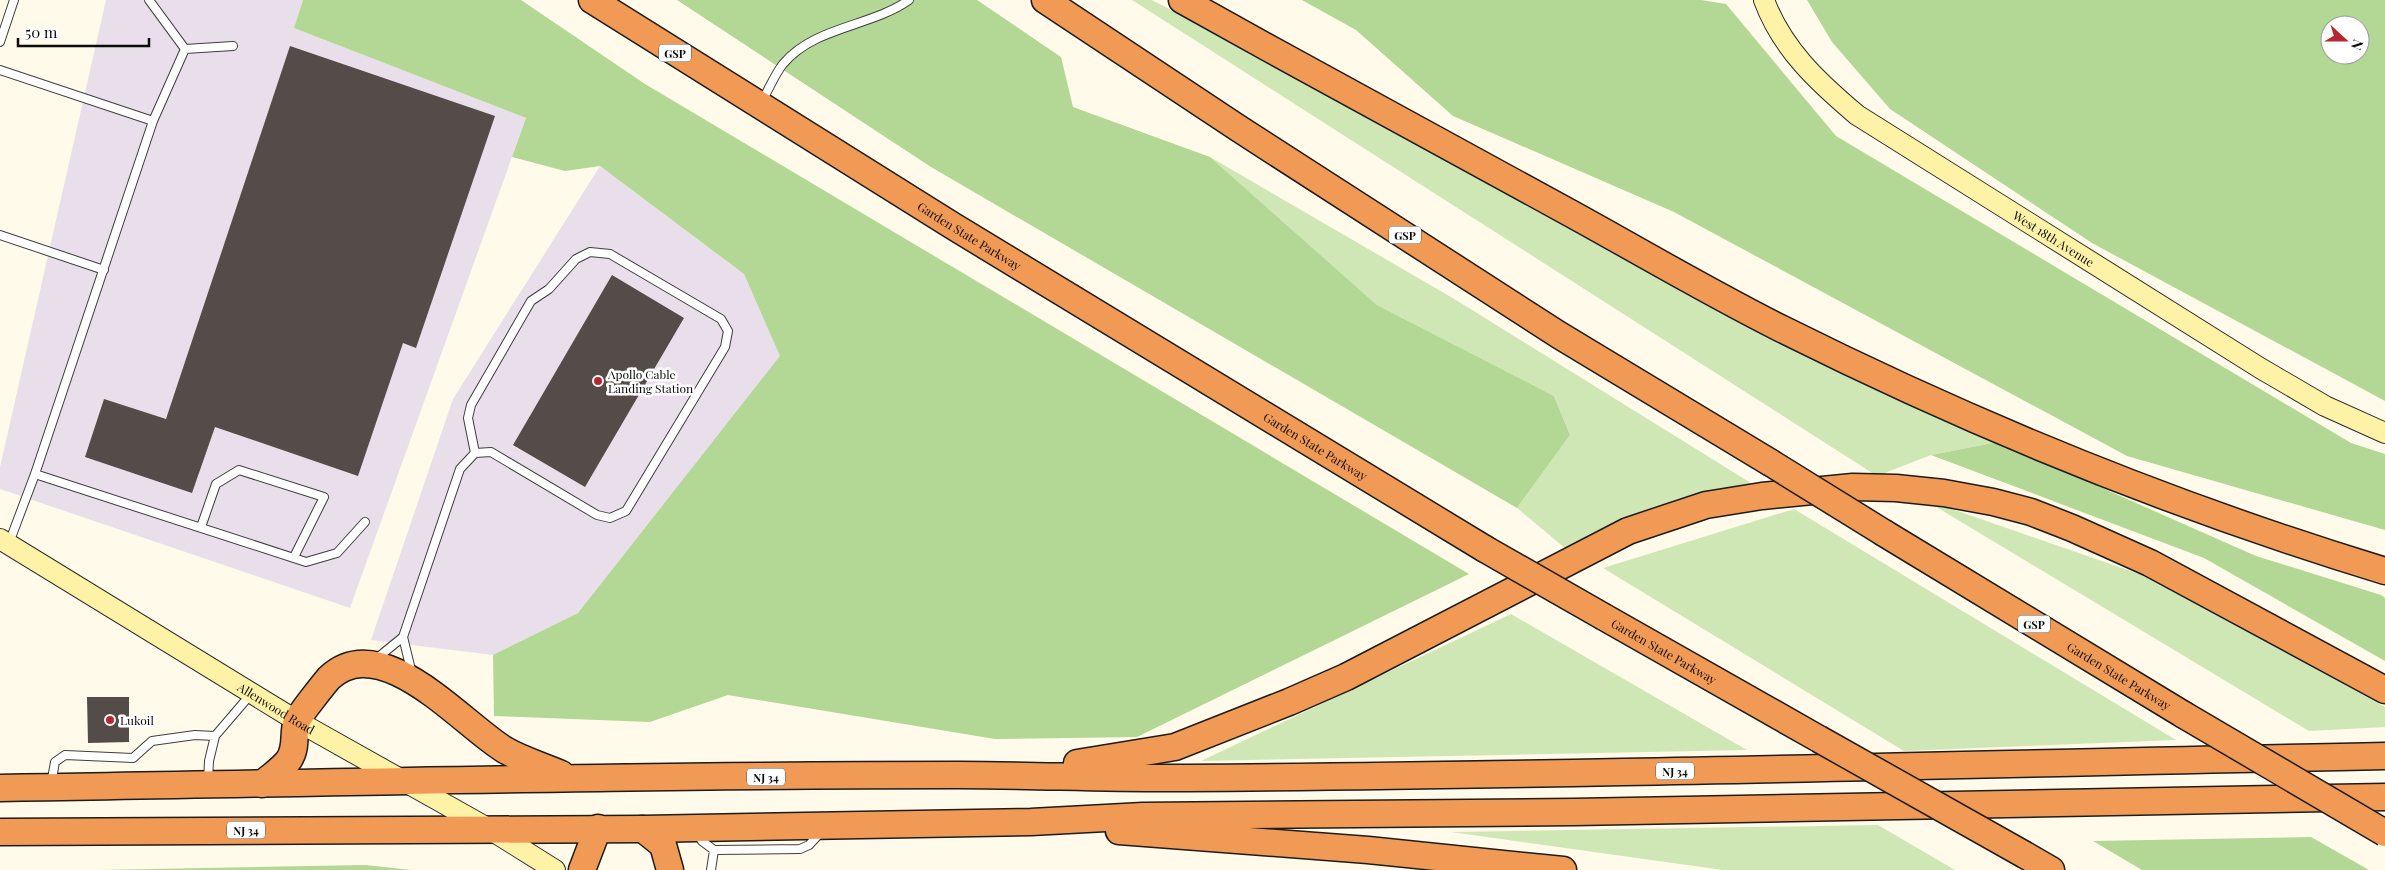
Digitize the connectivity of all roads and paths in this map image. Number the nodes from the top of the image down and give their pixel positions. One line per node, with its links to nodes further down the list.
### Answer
1 (14, 0): 8 (lane)
2 (149, 0): 10 (lane)
3 (592, 0): 12 (highway, Garden State Parkway / GSP)
4 (909, 0): 12 (lane)
5 (1045, 0): 47 (highway, Garden State Parkway / GSP, bridge)
6 (1182, 0): 23 (highway)
7 (1764, 0): 16 (street, West 18th Avenue)
8 (0, 42)
9 (233, 46): 10 (lane)
10 (185, 49): 13 (lane)
11 (0, 70): 13 (lane)
12 (758, 106): 54 (highway, Garden State Parkway / GSP, bridge)
13 (153, 121): 15 (lane)
14 (0, 235): 15 (lane)
15 (104, 270): 18 (lane)
16 (2385, 433)
17 (475, 453): 17 (lane); 24 (lane)
18 (35, 474): 20 (lane); 21 (lane)
19 (365, 522): 22 (lane)
20 (201, 527): 22 (lane); 22 (lane)
21 (4, 542): 28 (street, Allenwood Road)
22 (294, 557)
23 (2385, 571)
24 (403, 637): 25 (lane); 26 (lane)
25 (368, 665): 26 (highway); 29 (highway)
26 (413, 681): 33 (highway)
27 (2378, 686): 32 (highway)
28 (252, 693): 29 (street, Allenwood Road); 30 (lane)
29 (297, 721): 34 (street, Allenwood Road); 36 (highway)
30 (215, 736): 35 (lane); 37 (lane)
31 (2385, 756): 32 (highway, NJ 34)
32 (964, 775): 33 (highway, NJ 34)
33 (569, 777): 34 (highway, NJ 34)
34 (403, 782): 36 (highway, NJ 34); 45 (street, Allenwood Road)
35 (208, 784): 36 (highway, NJ 34); 37 (highway, NJ 34)
36 (262, 784)
37 (51, 787): 38 (highway, NJ 34)
38 (0, 788)
39 (2385, 797): 40 (highway)
40 (1031, 822): 41 (highway); 53 (highway)
41 (827, 826): 43 (highway); 48 (lane)
42 (598, 828): 44 (highway); 45 (highway); 50 (highway)
43 (694, 828): 44 (highway); 48 (lane)
44 (643, 829): 51 (highway)
45 (491, 830): 46 (highway, NJ 34); 49 (street, Allenwood Road)
46 (0, 832)
47 (2385, 833)
48 (714, 850): 52 (lane)
49 (556, 870)
50 (582, 870)
51 (670, 870)
52 (711, 870)
53 (1563, 870)
54 (2051, 870)

